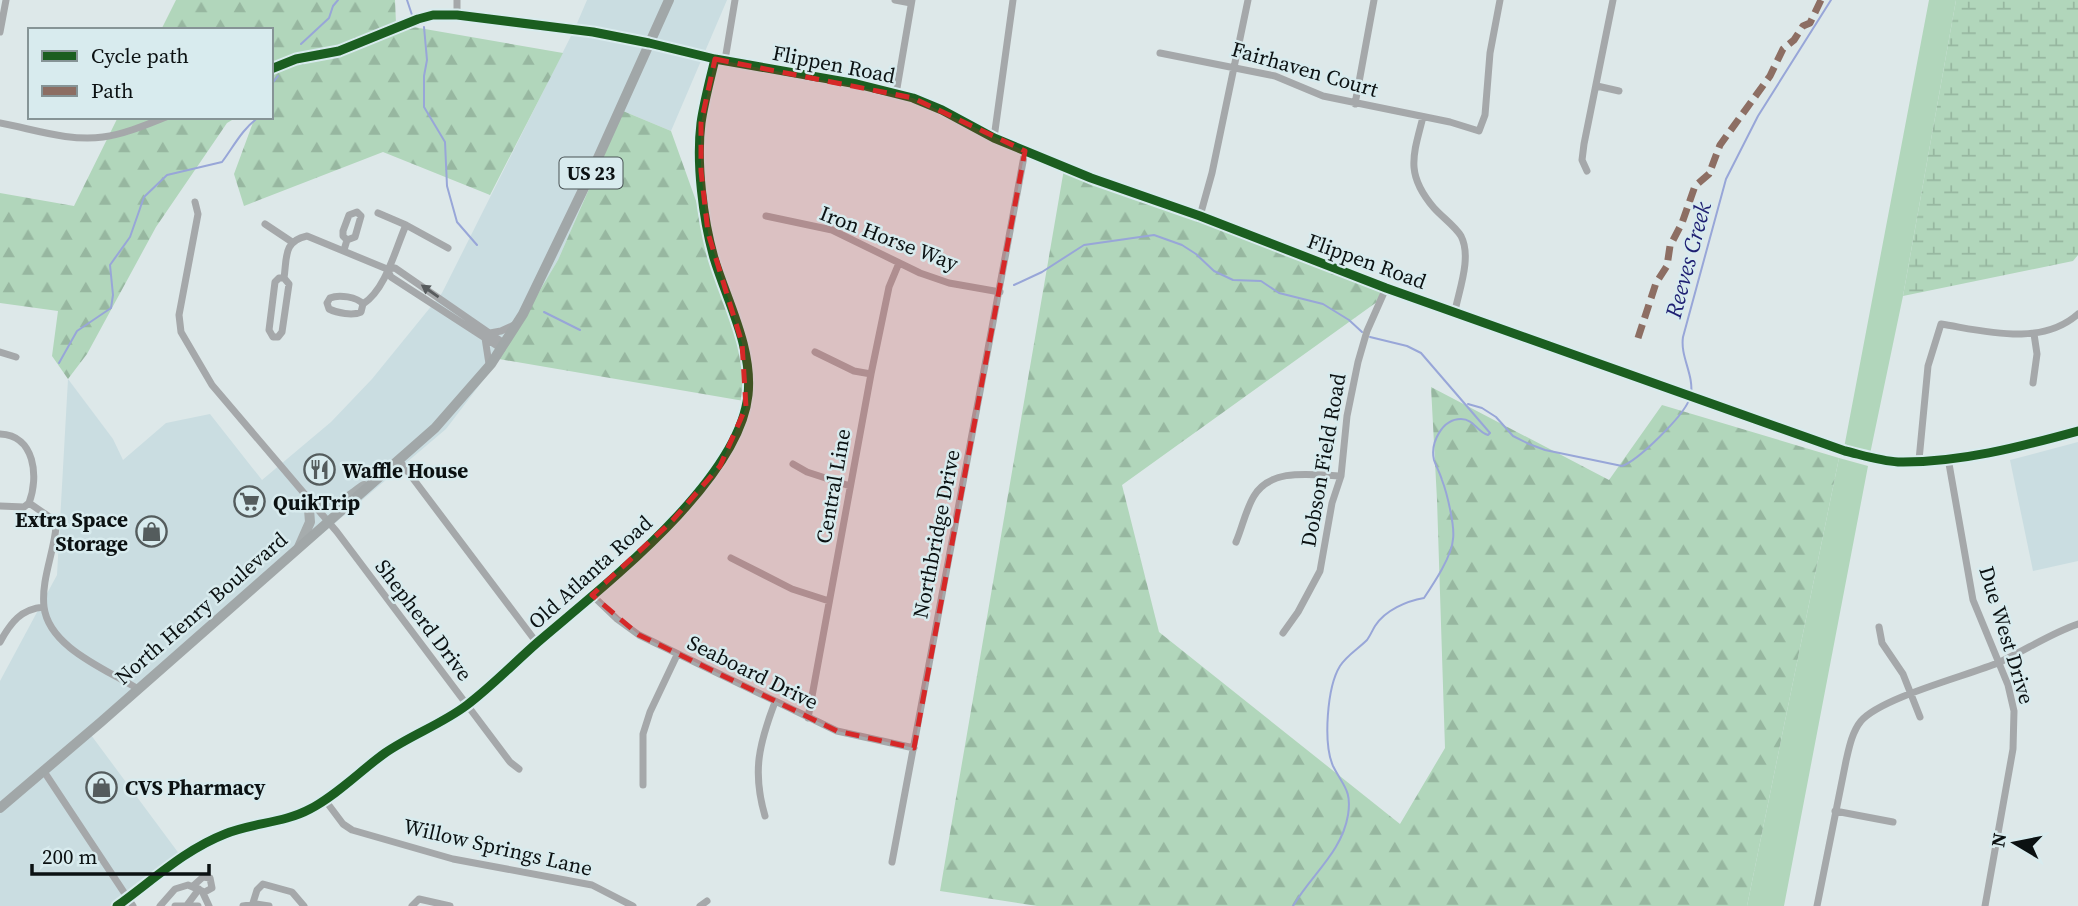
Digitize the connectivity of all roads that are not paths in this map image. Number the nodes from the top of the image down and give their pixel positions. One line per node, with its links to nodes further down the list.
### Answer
1 (6, 0): 13 (street)
2 (457, 0): 12 (street)
3 (669, 0): 14 (highway, North Henry Boulevard / US 23)
4 (735, 0): 17 (street)
5 (895, 0): 11 (street)
6 (1013, 0): 27 (street)
7 (1248, 0): 18 (street)
8 (1374, 0): 23 (street)
9 (1500, 0): 24 (street, Fairhaven Court)
10 (1613, 0): 20 (street)
11 (912, 2): 22 (street)
12 (457, 15): 14 (street, Flippen Road); 19 (street, Flippen Road)
13 (0, 32)
14 (649, 43): 16 (street, Flippen Road); 50 (highway, North Henry Boulevard / US 23)
15 (1160, 53): 18 (street, Fairhaven Court)
16 (715, 60): 17 (street, Flippen Road); 77 (street, Old Atlanta Road)
17 (725, 60): 22 (street, Flippen Road)
18 (1235, 66): 23 (street, Fairhaven Court); 33 (street)
19 (273, 68)
20 (1597, 86): 21 (street); 29 (street)
21 (1619, 91)
22 (895, 94): 27 (street, Flippen Road)
23 (1355, 104): 24 (street, Fairhaven Court)
24 (1423, 117): 46 (street)
25 (160, 119): 26 (street)
26 (0, 123)
27 (994, 138): 28 (street, Flippen Road)
28 (1025, 151): 33 (street, Flippen Road); 44 (street, Northbridge Drive)
29 (1587, 171)
30 (195, 202): 69 (street, Shepherd Drive)
31 (378, 213): 35 (street)
32 (766, 216): 40 (street, Iron Horse Way)
33 (1200, 216): 43 (street, Flippen Road)
34 (265, 224): 37 (street)
35 (406, 225): 38 (street); 41 (street)
36 (347, 240): 39 (street)
37 (292, 242): 39 (street); 42 (street)
38 (448, 248)
39 (344, 250): 41 (street)
40 (899, 263): 44 (street, Iron Horse Way); 58 (street, Central Line)
41 (387, 269): 45 (street); 51 (street)
42 (285, 278): 47 (street); 49 (street)
43 (1386, 288): 46 (street, Flippen Road); 67 (street, Dobson Field Road)
44 (1000, 292): 95 (street, Northbridge Drive)
45 (363, 304): 45 (street)
46 (1455, 311): 64 (street, Flippen Road)
47 (271, 313): 49 (street); 49 (street)
48 (2078, 314): 52 (street)
49 (284, 315)
50 (518, 323): 51 (street); 53 (highway, North Henry Boulevard / US 23)
51 (483, 333): 53 (street); 57 (street)
52 (2034, 334): 59 (street); 64 (street)
53 (503, 347): 57 (highway, North Henry Boulevard / US 23)
54 (0, 352): 56 (street)
55 (815, 352): 58 (street)
56 (16, 357)
57 (489, 367): 63 (highway, North Henry Boulevard / US 23)
58 (871, 374): 68 (street, Central Line)
59 (2033, 383)
60 (2078, 431): 62 (street, Flippen Road)
61 (0, 434): 70 (street)
62 (1948, 458): 64 (street, Flippen Road); 88 (street, Due West Drive)
63 (399, 460): 66 (highway, North Henry Boulevard / US 23); 86 (street)
64 (1919, 460)
65 (793, 464): 68 (street)
66 (382, 474): 72 (main road); 73 (highway, North Henry Boulevard / US 23)
67 (1341, 476): 74 (street); 84 (street, Dobson Field Road)
68 (850, 486): 78 (street, Central Line)
69 (308, 497): 72 (street, Shepherd Drive); 75 (main road)
70 (29, 503): 71 (street); 79 (street)
71 (0, 506)
72 (316, 506): 73 (street, Shepherd Drive)
73 (329, 522): 75 (highway, North Henry Boulevard / US 23); 92 (street, Shepherd Drive)
74 (1236, 542)
75 (299, 548): 89 (highway, North Henry Boulevard / US 23)
76 (731, 558): 78 (street)
77 (592, 596): 86 (street, Old Atlanta Road); 87 (street, Seaboard Drive)
78 (829, 601): 94 (street, Central Line)
79 (44, 607): 83 (street); 89 (street)
80 (0, 622): 83 (street)
81 (2078, 624): 88 (street)
82 (1879, 627): 90 (street)
83 (7, 628): 85 (street)
84 (1283, 633)
85 (0, 642)
86 (537, 643): 92 (street, Old Atlanta Road)
87 (677, 655): 91 (street, Seaboard Drive); 98 (street)
88 (1998, 663): 90 (street); 122 (street, Due West Drive)
89 (138, 689): 97 (highway, North Henry Boulevard / US 23)
90 (1912, 694): 93 (street); 101 (street)
91 (775, 702): 94 (street, Seaboard Drive); 102 (street)
92 (466, 706): 96 (street, Shepherd Drive); 99 (street, Old Atlanta Road)
93 (1920, 717)
94 (808, 718): 95 (street, Seaboard Drive)
95 (914, 748): 104 (street, Northbridge Drive)
96 (519, 769)
97 (43, 770): 100 (highway, North Henry Boulevard / US 23); 106 (street)
98 (643, 785)
99 (325, 800): 106 (street, Old Atlanta Road); 120 (street, Willow Springs Lane)
100 (0, 808)
101 (1835, 811): 103 (street); 121 (street)
102 (765, 816)
103 (1893, 821)
104 (892, 862)
105 (198, 889): 110 (street); 112 (street); 114 (street)
106 (128, 898): 108 (street, Old Atlanta Road); 109 (street)
107 (252, 905): 115 (street); 116 (street); 117 (street)
108 (117, 906)
109 (134, 906)
110 (160, 906)
111 (175, 906): 112 (street)
112 (190, 906): 113 (street)
113 (198, 906)
114 (209, 906)
115 (243, 906)
116 (269, 906)
117 (304, 906)
118 (412, 906): 119 (street)
119 (450, 906)
120 (632, 906)
121 (1819, 906)
122 (1985, 906)

